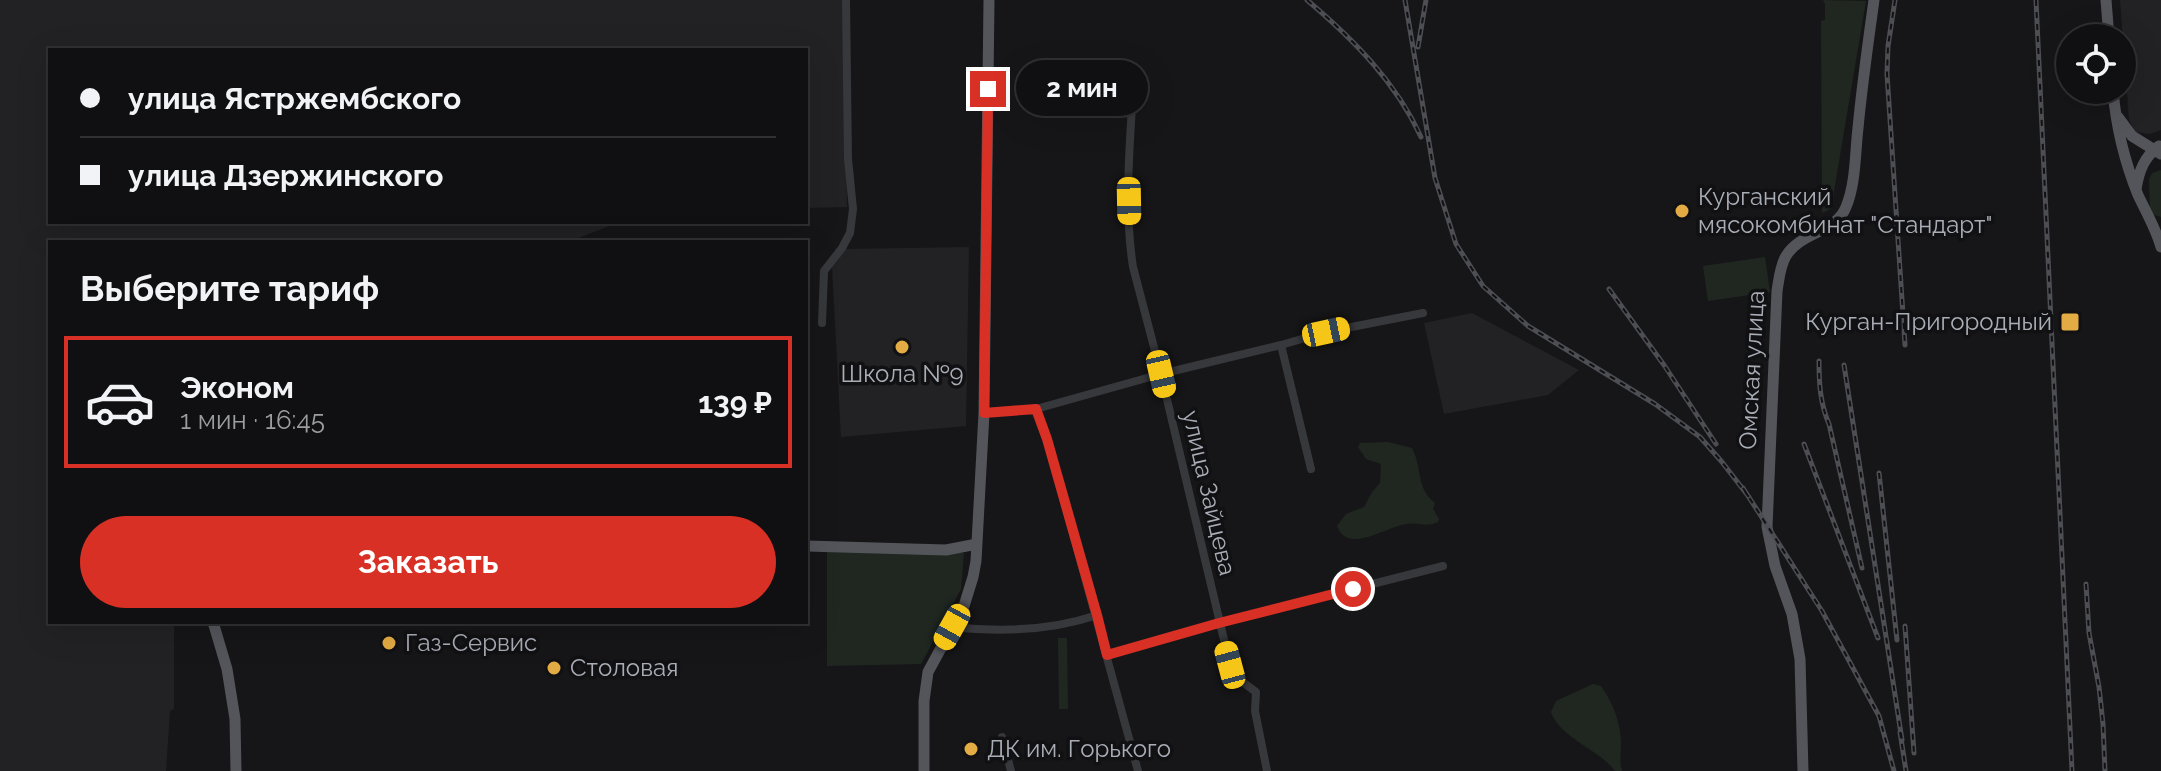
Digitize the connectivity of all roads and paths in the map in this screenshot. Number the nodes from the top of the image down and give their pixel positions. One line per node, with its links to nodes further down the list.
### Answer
1 (846, 0): 15 (street)
2 (989, 0): 19 (main road)
3 (1874, 0): 35 (main road, Омская улица)
4 (2106, 0): 5 (main road)
5 (2108, 24)
6 (1134, 70): 17 (street, улица Зайцева)
7 (2114, 104): 8 (main road)
8 (2115, 113): 9 (main road); 10 (main road)
9 (2159, 150): 10 (main road)
10 (2136, 190): 11 (main road)
11 (2146, 212): 12 (main road); 13 (main road)
12 (2161, 220)
13 (2161, 247)
14 (1423, 313): 16 (street)
15 (822, 323)
16 (1281, 345): 17 (street); 20 (street)
17 (1161, 374): 18 (street); 25 (street, улица Зайцева)
18 (1036, 409): 19 (street); 24 (street)
19 (984, 413): 21 (main road)
20 (1311, 469)
21 (977, 544): 22 (main road); 27 (main road)
22 (808, 546)
23 (1443, 566): 25 (street)
24 (1097, 615): 27 (street); 28 (street)
25 (1219, 623): 28 (street); 34 (street, улица Зайцева)
26 (214, 624): 30 (main road)
27 (952, 627): 31 (main road)
28 (1107, 655): 33 (street)
29 (1002, 737): 32 (street)
30 (236, 771)
31 (924, 771)
32 (1011, 771)
33 (1138, 771)
34 (1267, 771)
35 (1803, 771)

